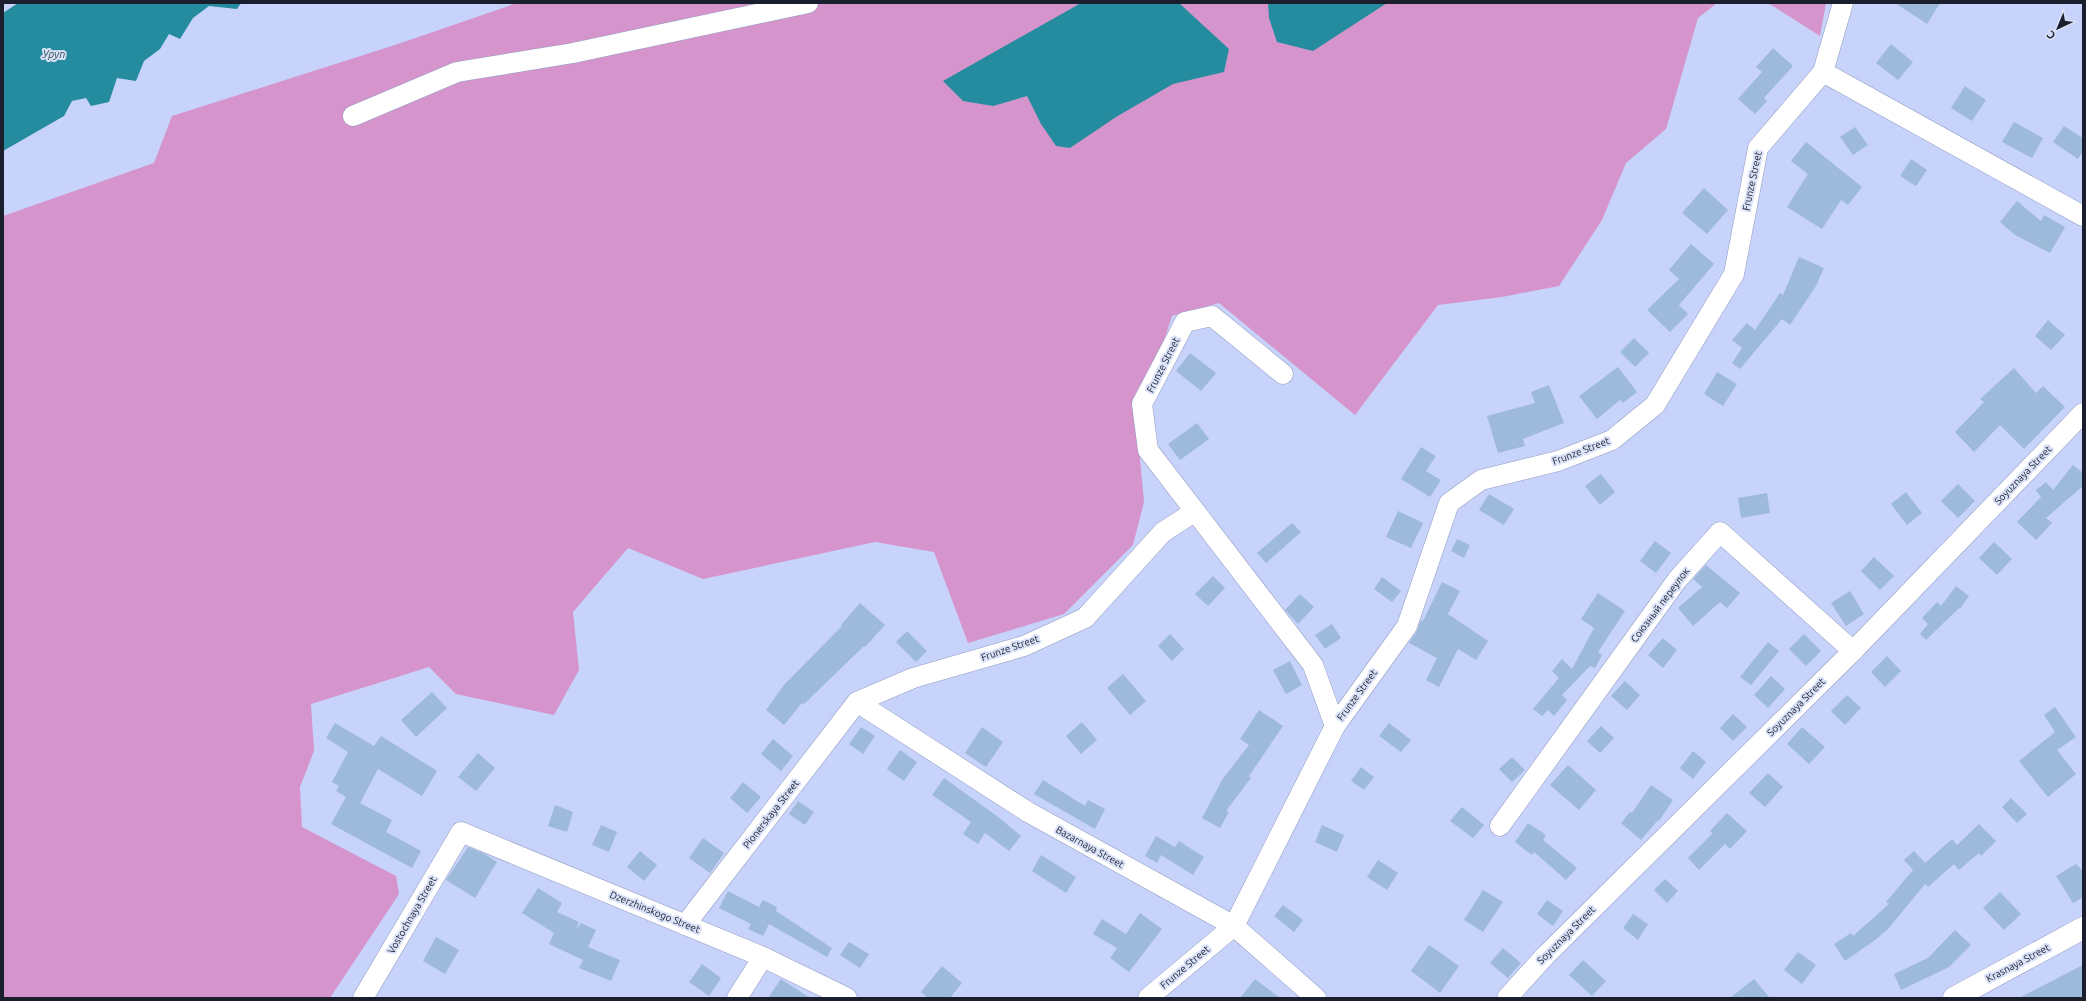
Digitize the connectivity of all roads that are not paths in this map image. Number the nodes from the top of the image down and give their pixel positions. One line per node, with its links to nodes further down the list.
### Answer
1 (808, 3): 4 (street)
2 (1843, 3): 3 (street, Frunze Street)
3 (1823, 72): 5 (street); 11 (street, Frunze Street)
4 (353, 116)
5 (2083, 216)
6 (1283, 374): 8 (street, Frunze Street)
7 (2083, 413): 9 (street, Soyuznaya Street)
8 (1194, 512): 10 (street, Frunze Street); 11 (street, Frunze Street)
9 (1853, 651): 12 (street, Союзный переулок); 23 (street, Soyuznaya Street)
10 (857, 702): 14 (street, Pionerskaya Street); 15 (street, Bazarnaya Street)
11 (1336, 726): 15 (street, Frunze Street)
12 (1500, 826)
13 (461, 832): 14 (street, Dzerzhinskogo Street); 18 (street, Vostochnaya Street)
14 (685, 925): 17 (street, Dzerzhinskogo Street)
15 (1234, 926): 21 (street, Frunze Street); 22 (street, Bazarnaya Street)
16 (2083, 928): 24 (street, Krasnaya Street)
17 (763, 957): 19 (street); 20 (street, Dzerzhinskogo Street)
18 (364, 998)
19 (737, 998)
20 (847, 998)
21 (1148, 998)
22 (1316, 998)
23 (1507, 998)
24 (1954, 998)

